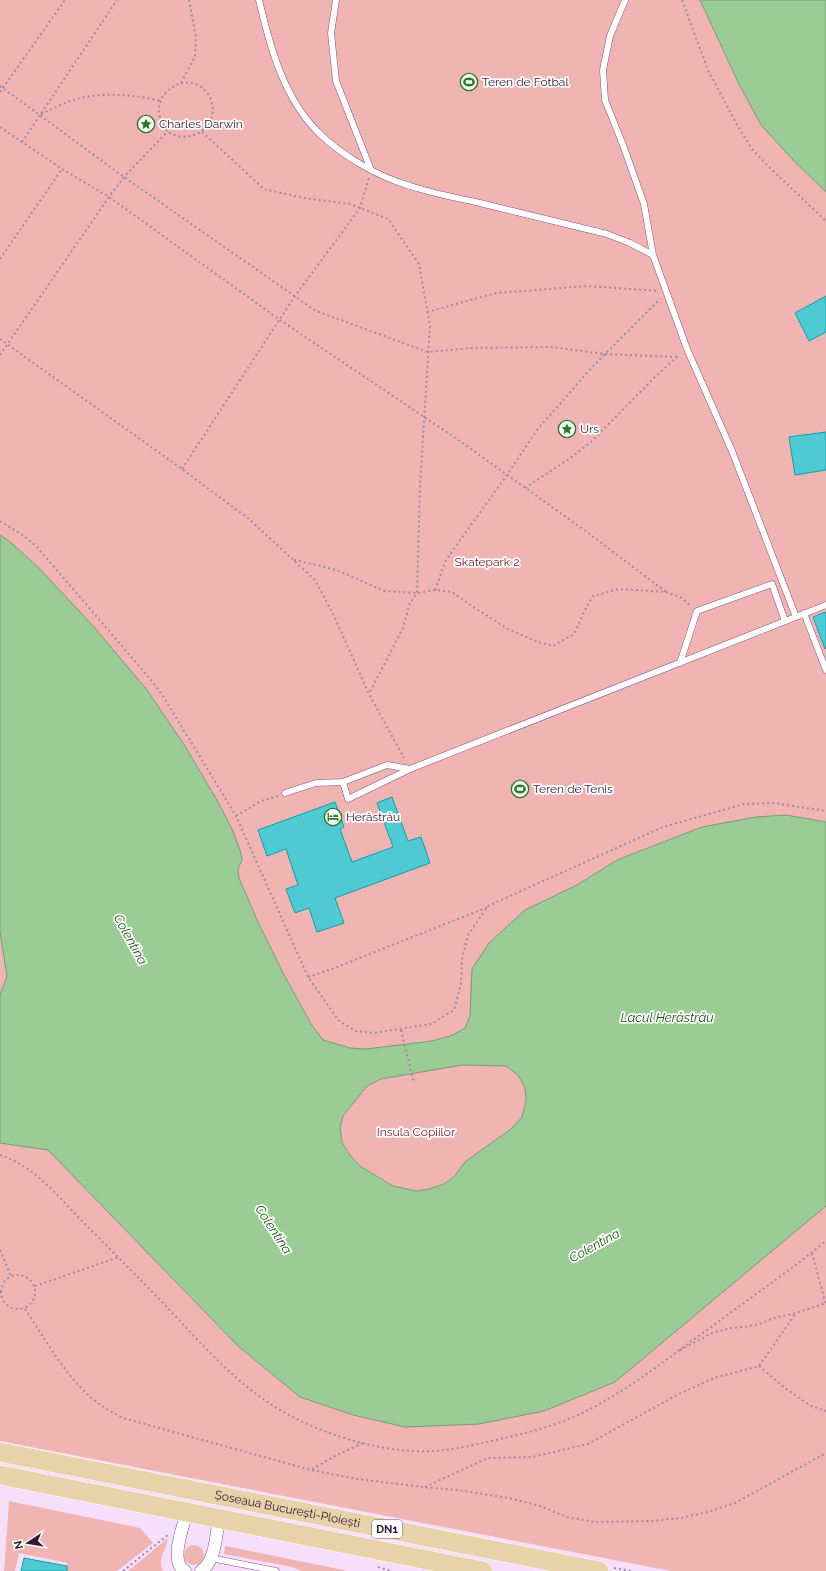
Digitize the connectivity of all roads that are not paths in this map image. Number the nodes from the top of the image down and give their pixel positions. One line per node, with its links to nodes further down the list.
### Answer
1 (259, 0): 4 (lane)
2 (336, 0): 4 (lane)
3 (625, 0): 5 (lane)
4 (371, 170): 5 (lane)
5 (653, 255): 8 (lane)
6 (826, 605): 7 (lane)
7 (804, 614): 8 (lane); 11 (lane)
8 (796, 617): 9 (lane)
9 (785, 621): 10 (lane); 10 (lane)
10 (680, 663): 12 (lane)
11 (826, 670)
12 (410, 769): 13 (lane); 13 (lane)
13 (343, 782): 14 (lane)
14 (285, 793)
15 (0, 1452): 26 (main road, Șoseaua București-Ploiești / DN1)
16 (0, 1475): 17 (main road, Șoseaua București-Ploiești / DN1)
17 (187, 1512): 18 (main road, Șoseaua București-Ploiești / DN1); 21 (street)
18 (219, 1518): 19 (main road, Șoseaua București-Ploiești / DN1); 20 (street)
19 (314, 1537): 24 (main road); 25 (main road, Șoseaua București-Ploiești / DN1)
20 (211, 1558): 22 (street); 23 (lane)
21 (185, 1571)
22 (201, 1571)
23 (276, 1571)
24 (418, 1571)
25 (483, 1571)
26 (599, 1571)

